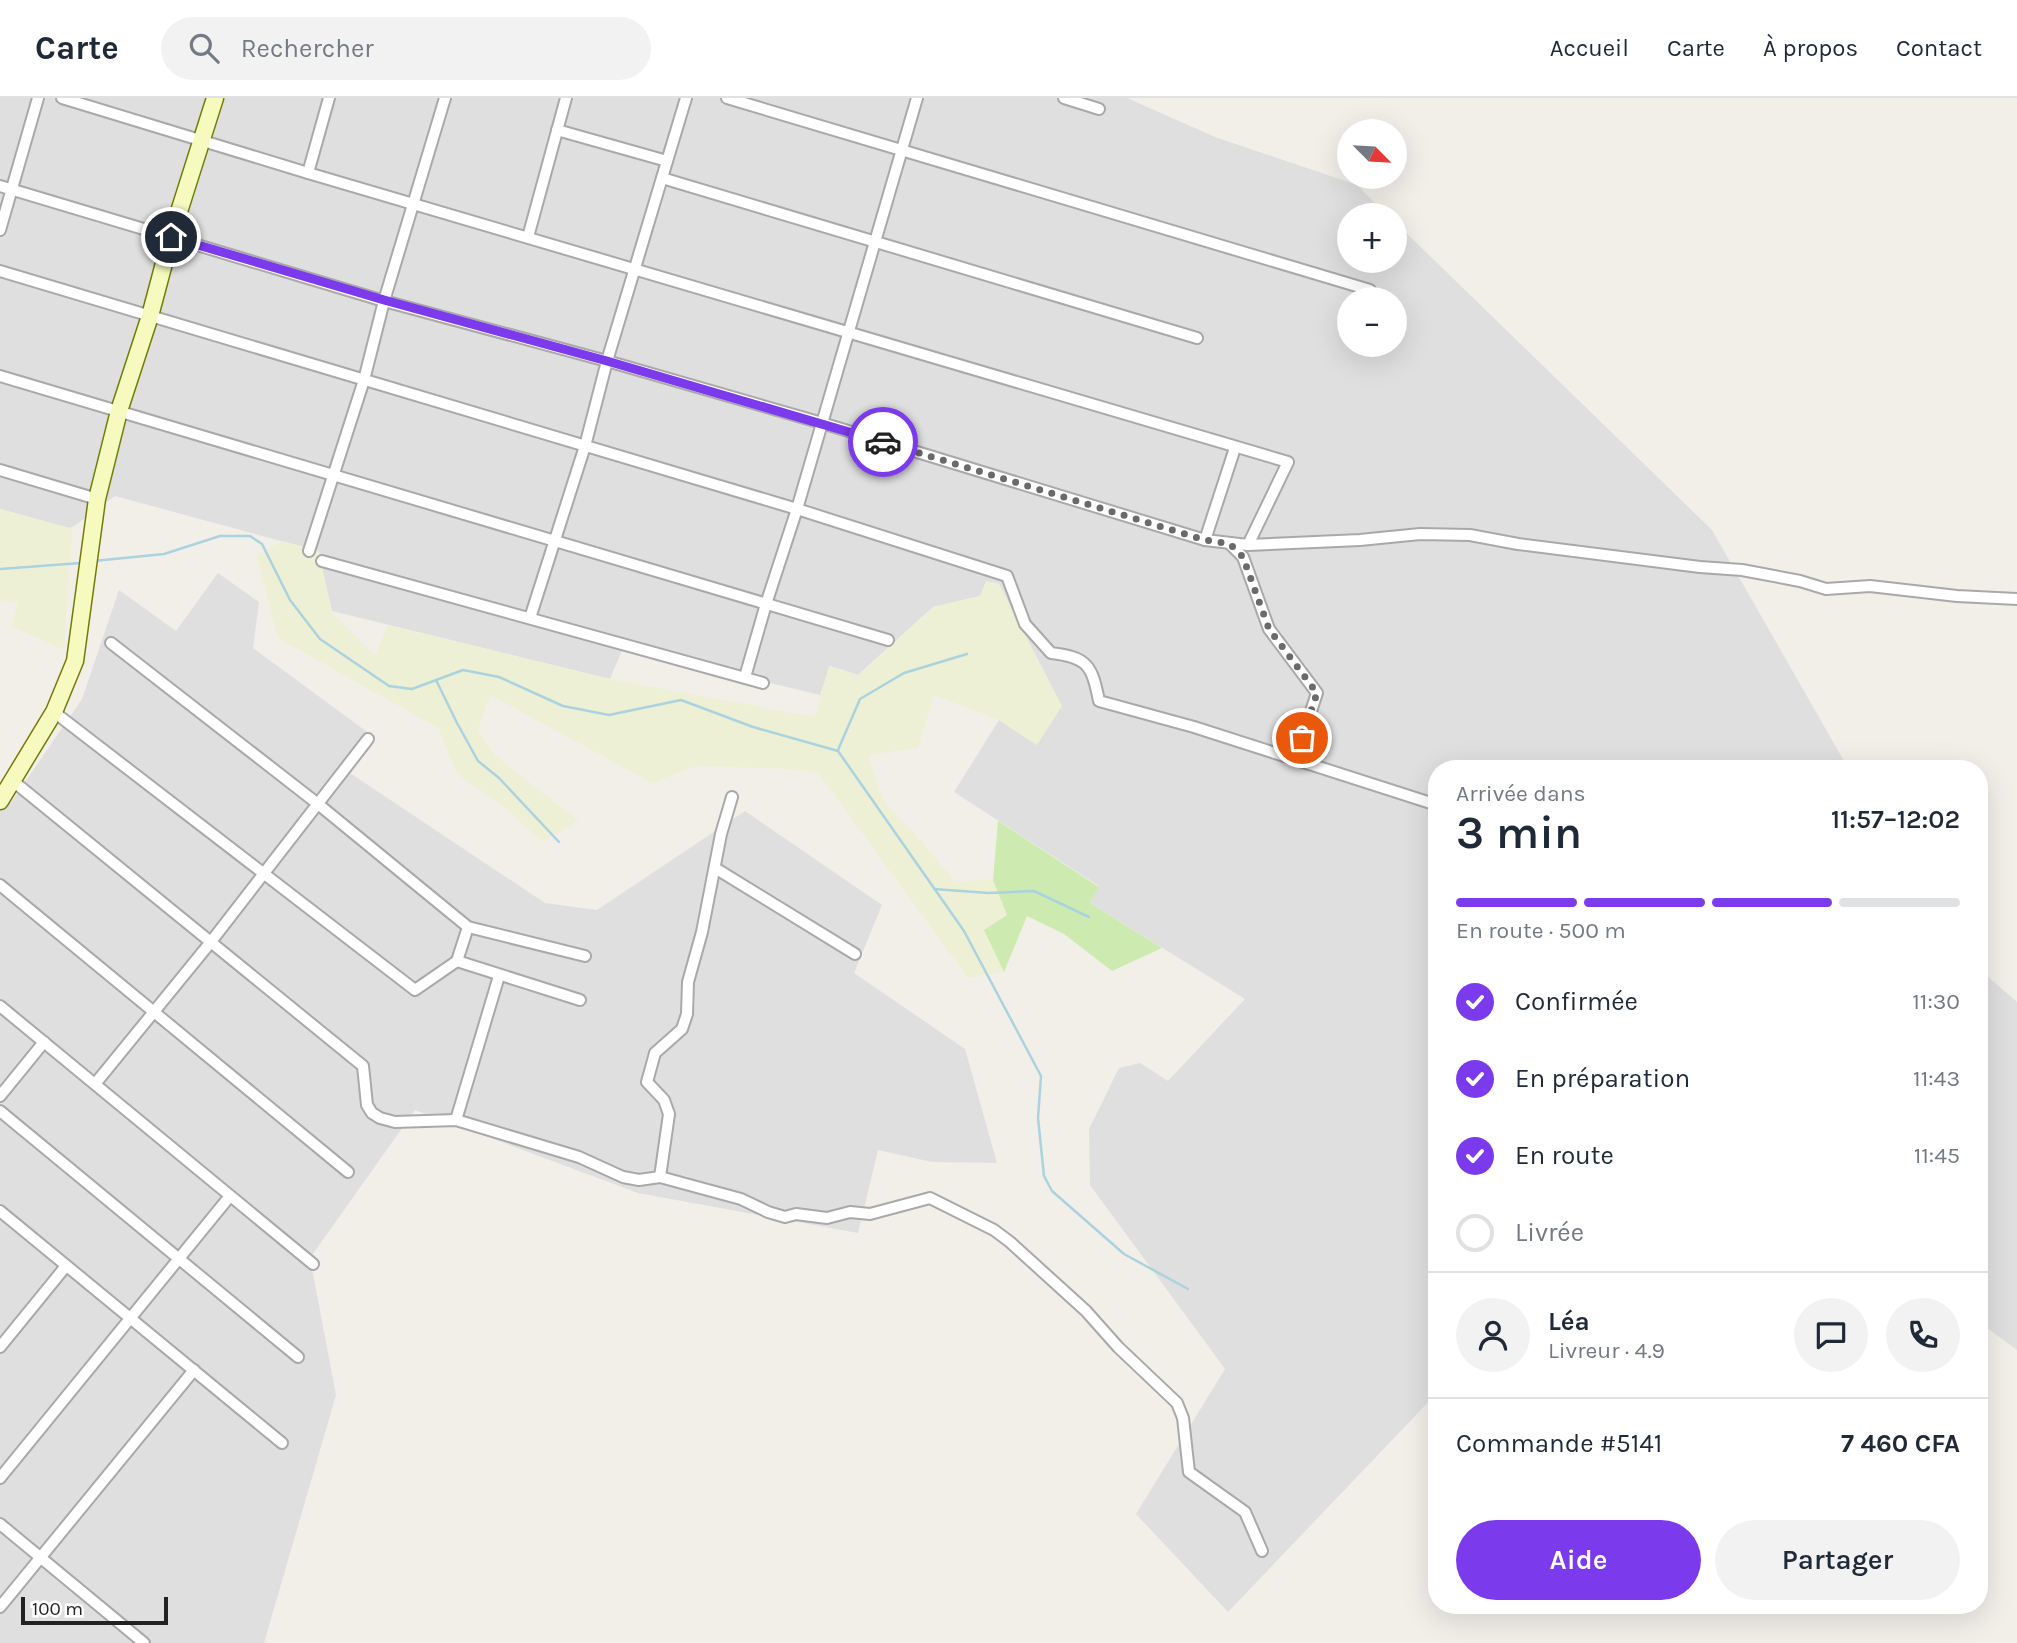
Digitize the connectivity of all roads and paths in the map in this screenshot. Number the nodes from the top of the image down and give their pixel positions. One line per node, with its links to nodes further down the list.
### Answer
1 (38, 98): 18 (street)
2 (62, 98): 13 (street)
3 (215, 98): 13 (main road)
4 (329, 98): 16 (street)
5 (445, 98): 19 (street)
6 (566, 98): 12 (street)
7 (686, 98): 15 (street)
8 (727, 98): 14 (street)
9 (917, 98): 14 (street)
10 (1064, 98): 11 (street)
11 (1099, 108)
12 (557, 130): 15 (street); 22 (street)
13 (202, 139): 16 (street); 21 (main road)
14 (902, 150): 23 (street); 26 (street)
15 (667, 161): 17 (street)
16 (308, 173): 19 (street)
17 (662, 178): 23 (street); 24 (street)
18 (5, 187): 20 (street); 21 (street)
19 (414, 203): 22 (street); 27 (street)
20 (0, 230)
21 (171, 237): 27 (street); 28 (main road)
22 (528, 237): 24 (street)
23 (874, 242): 29 (street); 30 (street)
24 (635, 269): 29 (street); 31 (street)
25 (0, 271): 28 (street)
26 (1363, 287)
27 (384, 300): 31 (street); 33 (street)
28 (150, 316): 33 (street); 34 (main road)
29 (847, 332): 35 (street); 37 (street)
30 (1197, 338)
31 (607, 361): 35 (street); 36 (street)
32 (0, 376): 34 (street)
33 (364, 380): 36 (street); 39 (street)
34 (119, 411): 39 (street); 40 (main road)
35 (822, 424): 41 (street); 42 (street)
36 (585, 446): 41 (street); 43 (street)
37 (1235, 448): 42 (street); 45 (street)
38 (0, 470): 40 (street)
39 (332, 475): 43 (street); 46 (street)
40 (97, 499): 55 (main road)
41 (797, 509): 49 (street); 57 (street)
42 (1205, 540): 44 (street)
43 (553, 541): 49 (street); 50 (street)
44 (1230, 544): 45 (street); 57 (street)
45 (1248, 545): 48 (street)
46 (309, 551)
47 (322, 562): 50 (street)
48 (2017, 599)
49 (766, 604): 51 (street); 53 (street)
50 (530, 618): 53 (street)
51 (888, 640)
52 (111, 643): 62 (street)
53 (745, 677): 54 (street)
54 (763, 682)
55 (54, 712): 58 (main road); 64 (street)
56 (368, 739): 62 (street)
57 (1295, 760): 61 (street)
58 (13, 781): 60 (main road); 67 (street)
59 (732, 797): 63 (street)
60 (0, 801)
61 (1428, 802)
62 (318, 804): 64 (street); 66 (street)
63 (715, 868): 68 (street); 81 (street)
64 (265, 873): 67 (street); 70 (street)
65 (0, 886): 74 (street)
66 (468, 927): 69 (street); 70 (street)
67 (210, 943): 74 (street); 79 (street)
68 (855, 954)
69 (585, 956)
70 (457, 961): 71 (street)
71 (499, 976): 72 (street); 79 (street)
72 (580, 1000)
73 (0, 1006): 75 (street)
74 (154, 1012): 76 (street); 80 (street)
75 (44, 1042): 76 (street); 77 (street)
76 (95, 1084): 82 (street)
77 (0, 1096)
78 (0, 1111): 84 (street)
79 (456, 1120): 81 (street)
80 (348, 1172)
81 (660, 1177): 94 (street)
82 (230, 1196): 84 (street); 85 (street)
83 (2, 1218): 86 (street)
84 (179, 1258): 87 (street); 89 (street)
85 (313, 1264)
86 (66, 1266): 87 (street); 88 (street)
87 (130, 1318): 90 (street); 92 (street)
88 (0, 1347)
89 (298, 1357)
90 (194, 1370): 91 (street); 95 (street)
91 (282, 1443)
92 (0, 1478)
93 (0, 1524): 95 (street)
94 (1262, 1551)
95 (40, 1558): 96 (street); 97 (street)
96 (0, 1607)
97 (144, 1643)

